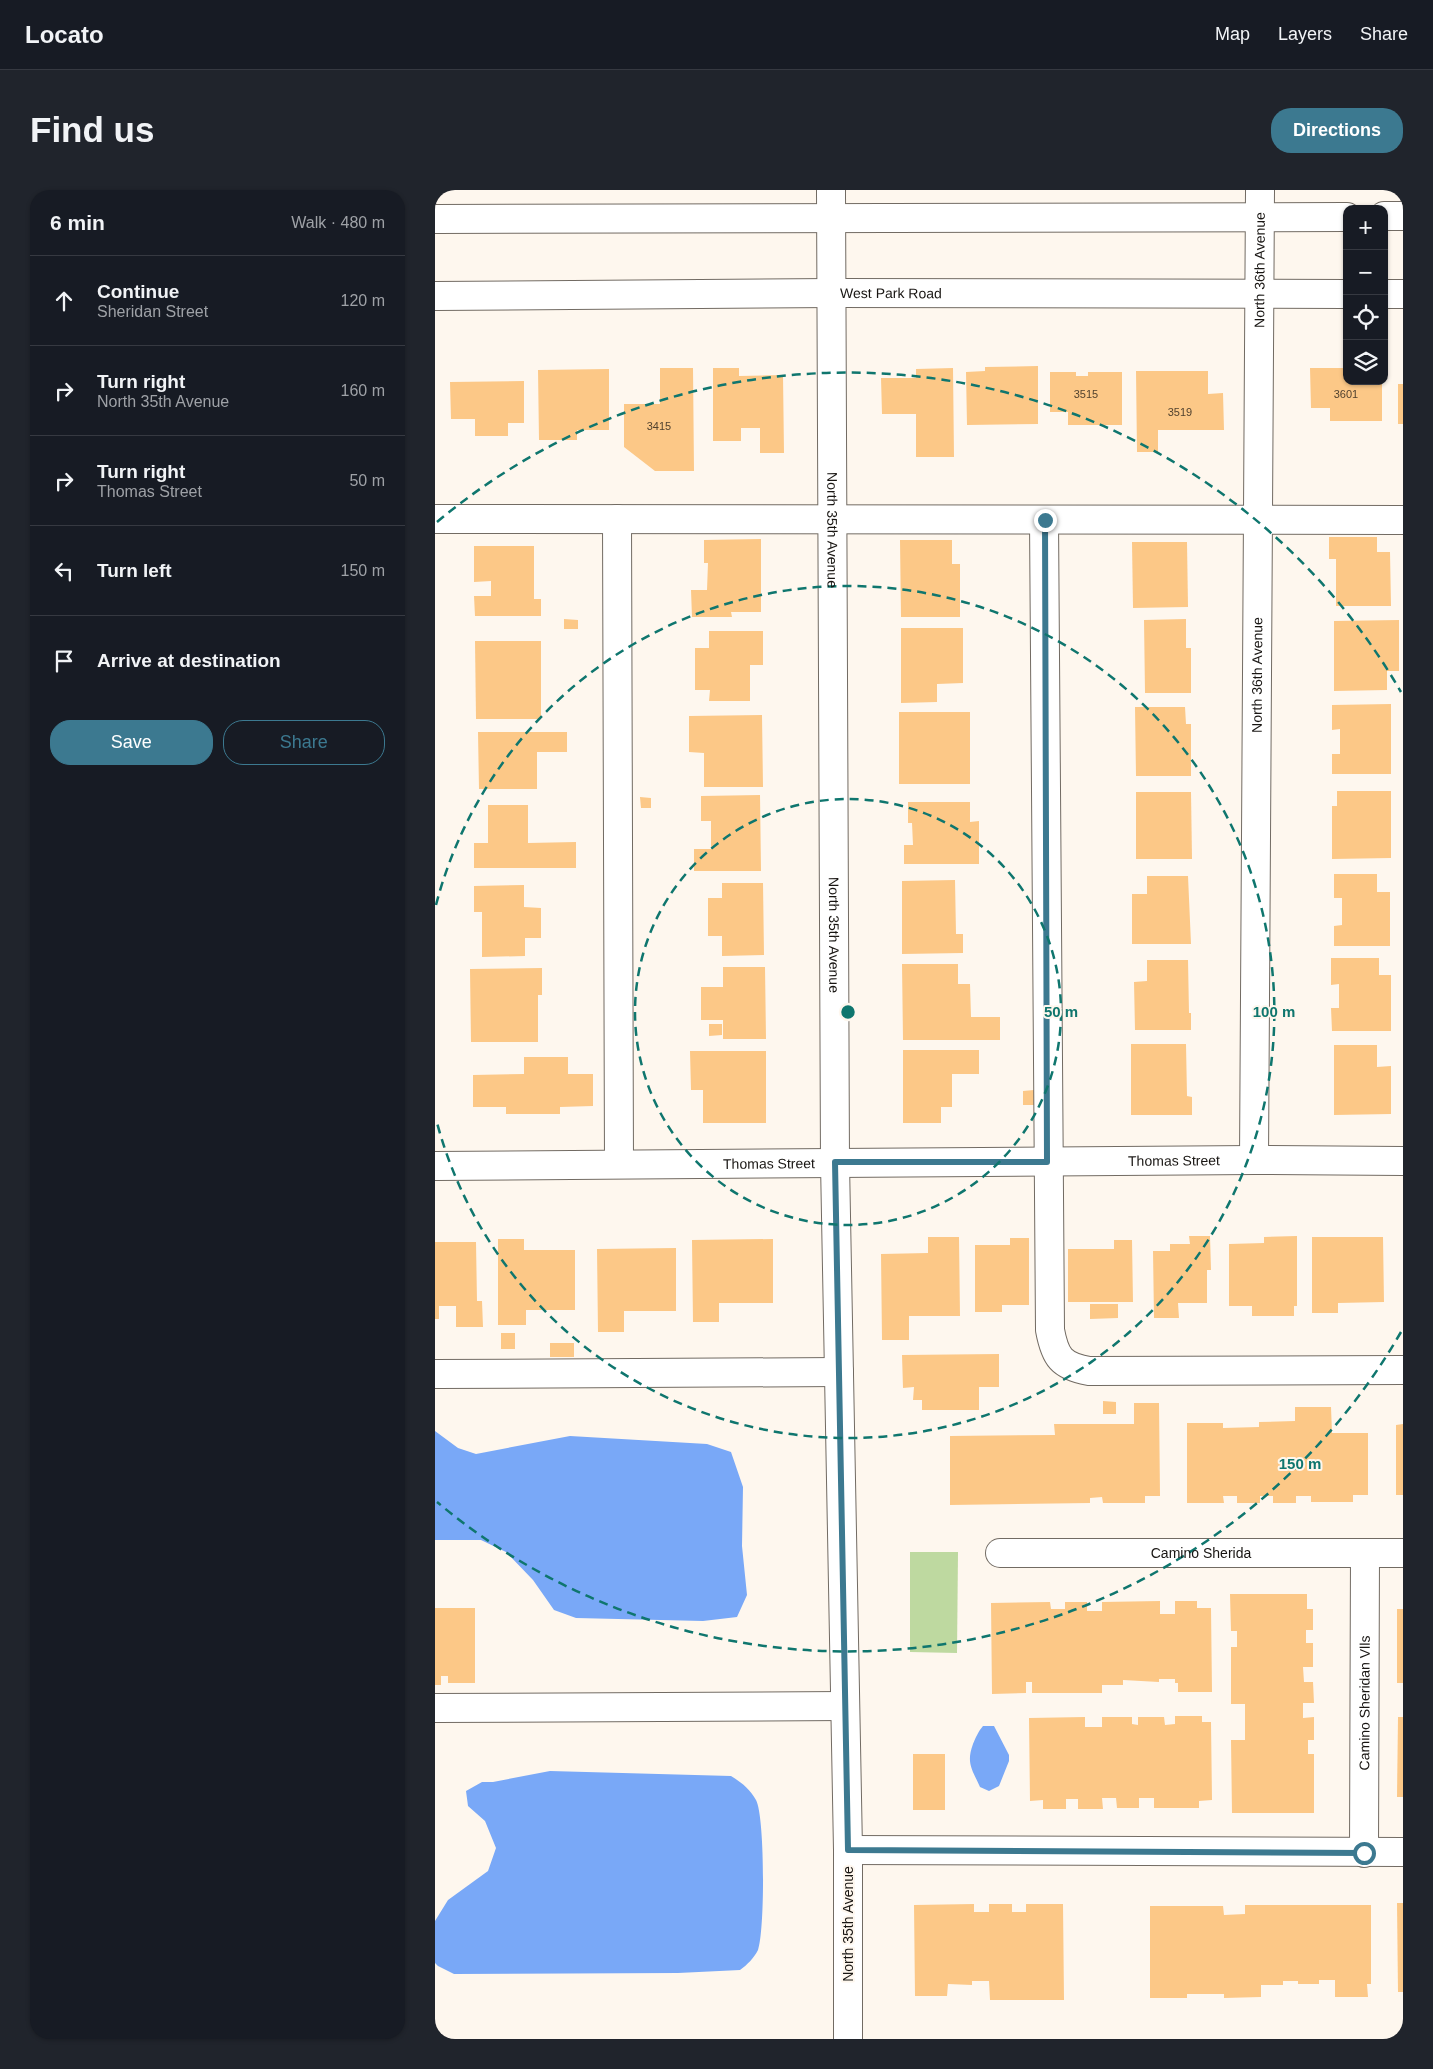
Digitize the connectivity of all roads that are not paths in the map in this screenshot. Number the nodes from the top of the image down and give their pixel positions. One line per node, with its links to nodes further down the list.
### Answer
1 (831, 190): 7 (street, North 35th Avenue)
2 (1260, 190): 6 (street, North 36th Avenue)
3 (1343, 216): 6 (street)
4 (1388, 216): 5 (street)
5 (1403, 216)
6 (1260, 217): 7 (street); 10 (street, North 36th Avenue)
7 (831, 218): 8 (street); 9 (street, North 35th Avenue)
8 (435, 219)
9 (832, 293): 10 (street, West Park Road); 14 (street, West Park Road); 17 (street, North 35th Avenue)
10 (1260, 294): 11 (street, West Park Road); 20 (street, North 36th Avenue)
11 (1343, 294)
12 (1388, 294): 13 (street)
13 (1403, 294)
14 (435, 296)
15 (435, 519): 16 (street)
16 (617, 519): 17 (street); 25 (street)
17 (833, 520): 18 (street); 22 (street, North 35th Avenue)
18 (1045, 520): 20 (street); 23 (street)
19 (1403, 520): 20 (street)
20 (1258, 521): 21 (street, North 36th Avenue)
21 (1254, 1160): 23 (street, Thomas Street); 24 (street, Thomas Street)
22 (835, 1162): 23 (street, Thomas Street); 25 (street, Thomas Street); 28 (street, North 35th Avenue)
23 (1047, 1162): 27 (street)
24 (1403, 1162)
25 (619, 1164): 26 (street, Thomas Street)
26 (435, 1166)
27 (1403, 1370)
28 (839, 1372): 29 (street); 33 (street, North 35th Avenue)
29 (435, 1374)
30 (999, 1553): 31 (street, Camino Sherida)
31 (1365, 1553): 32 (street, Camino Sherida); 37 (street, Camino Sheridan Vlls)
32 (1403, 1553)
33 (844, 1706): 34 (street); 35 (street, North 35th Avenue)
34 (435, 1708)
35 (848, 1850): 37 (street); 38 (street, North 35th Avenue)
36 (1403, 1852): 37 (street)
37 (1364, 1853)
38 (848, 2039)

